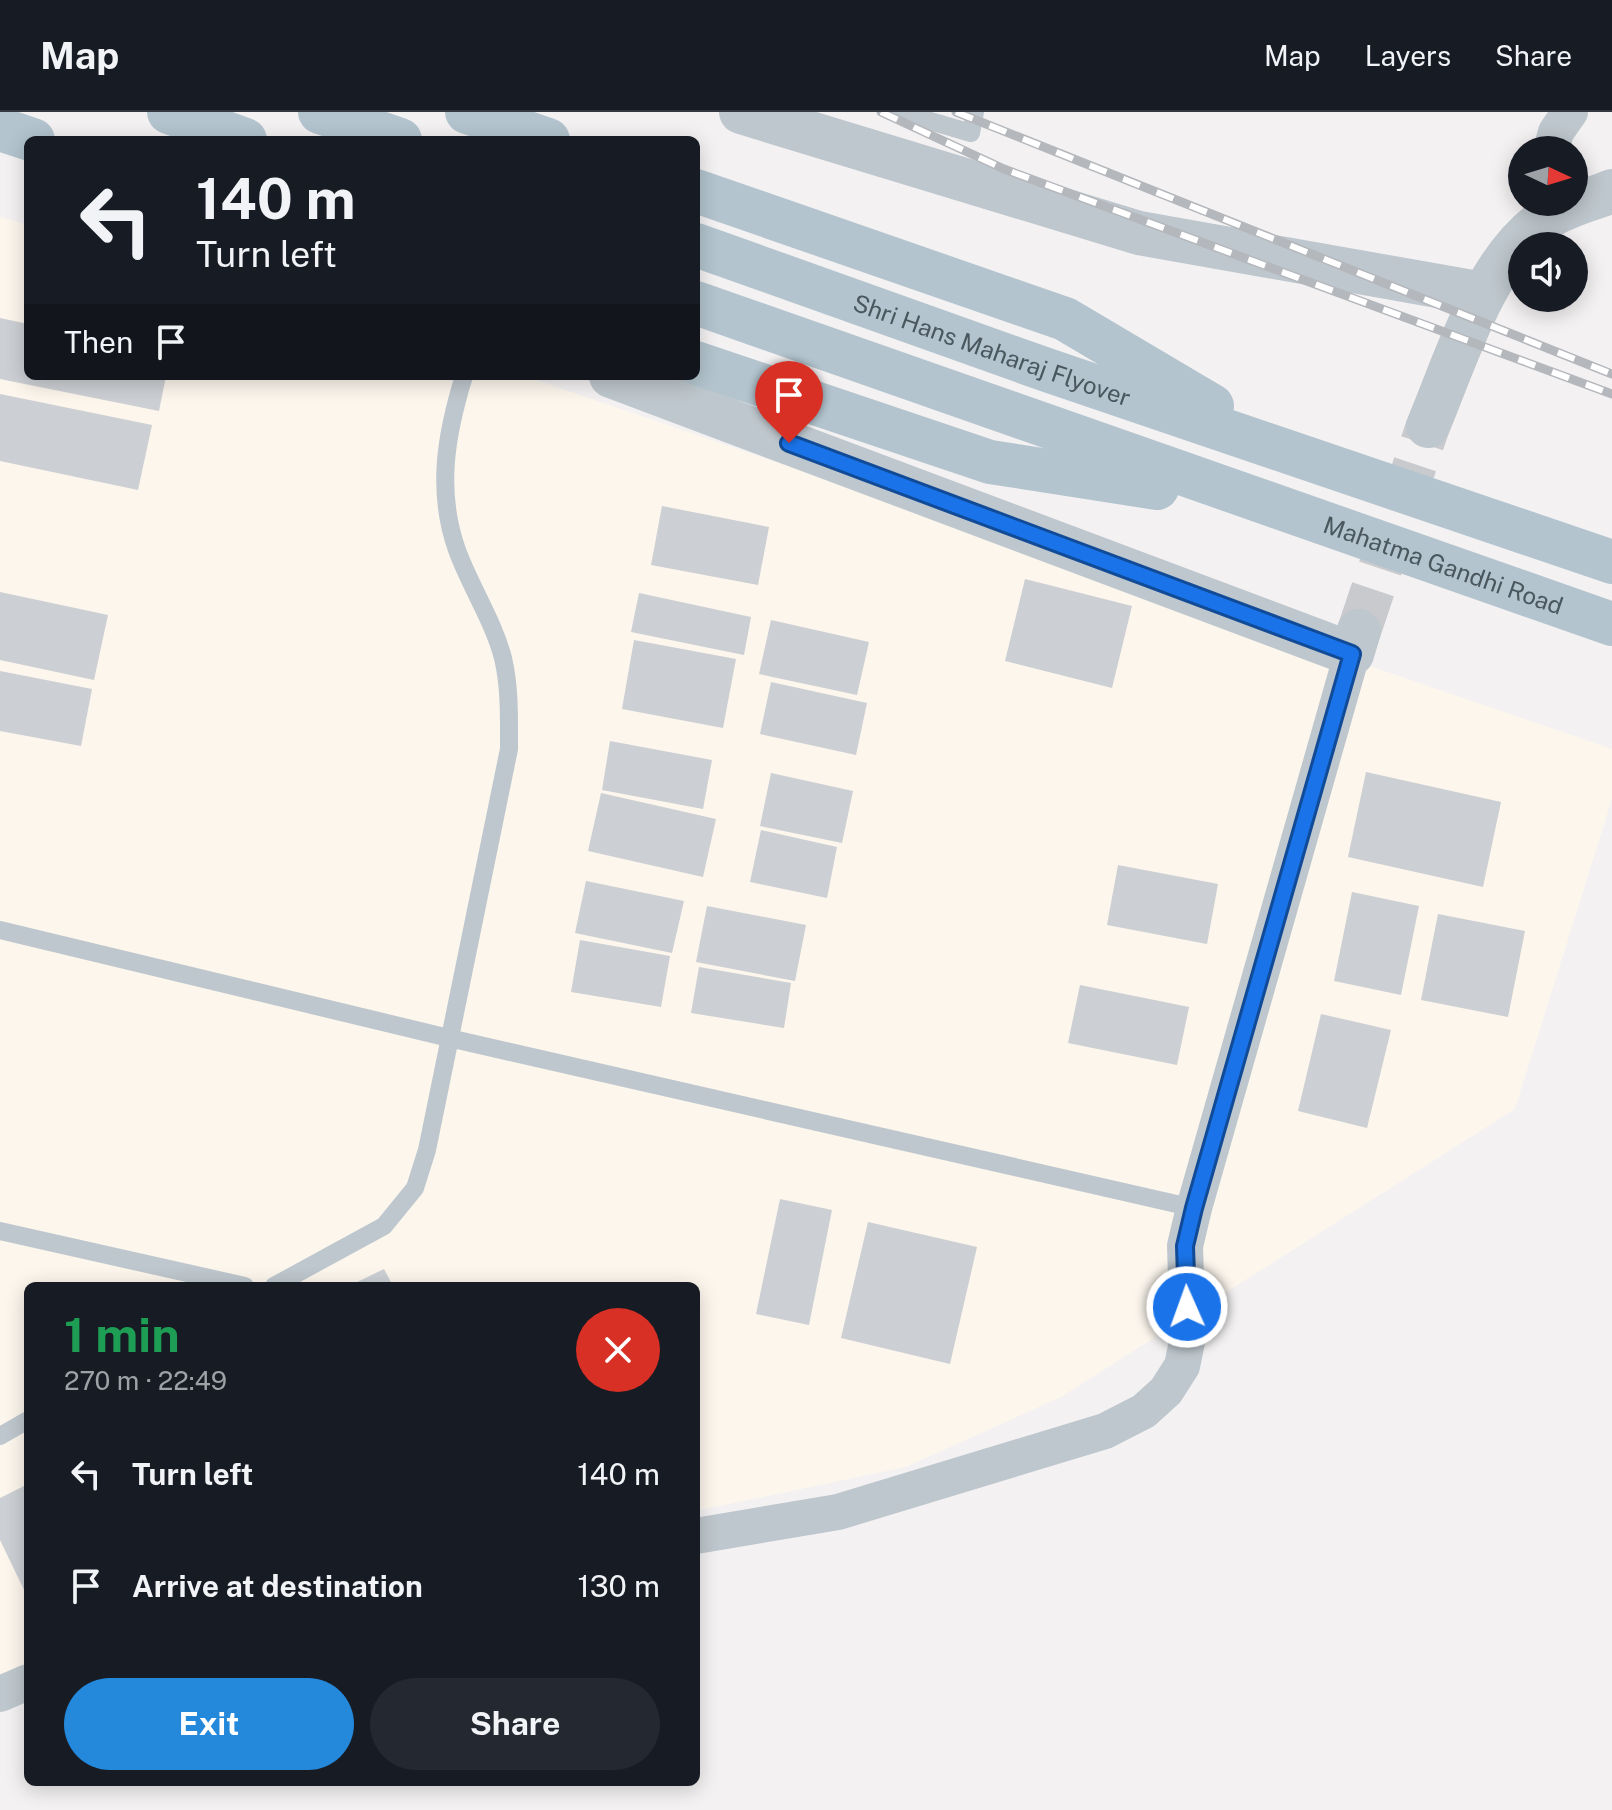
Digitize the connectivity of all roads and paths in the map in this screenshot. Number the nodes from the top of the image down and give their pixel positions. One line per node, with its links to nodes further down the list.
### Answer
1 (169, 112): 9 (main road)
2 (320, 112): 10 (main road)
3 (467, 112): 11 (main road)
4 (741, 112): 19 (street)
5 (900, 112): 6 (lane)
6 (975, 112)
7 (1570, 112): 12 (street)
8 (0, 129): 13 (main road)
9 (234, 136)
10 (389, 136)
11 (536, 136)
12 (1555, 136)
13 (24, 137)
14 (1612, 191): 16 (street)
15 (700, 192): 25 (main road)
16 (1588, 198)
17 (1541, 216): 19 (street)
18 (700, 246): 25 (main road, Shri Hans Maharaj Flyover)
19 (1483, 294): 24 (street)
20 (700, 304): 26 (main road)
21 (700, 364): 26 (main road)
22 (463, 380): 31 (lane)
23 (622, 380): 29 (street)
24 (1428, 426)
25 (1288, 452): 27 (main road)
26 (1274, 506): 28 (main road, Mahatma Gandhi Road)
27 (1612, 562)
28 (1612, 624)
29 (1356, 642): 32 (street)
30 (0, 930): 31 (lane)
31 (449, 1038): 32 (lane); 35 (lane)
32 (1194, 1208): 38 (street)
33 (0, 1231): 34 (lane)
34 (227, 1282)
35 (281, 1282)
36 (24, 1422): 37 (lane)
37 (0, 1436)
38 (700, 1535)
39 (24, 1684): 40 (street)
40 (0, 1694)

